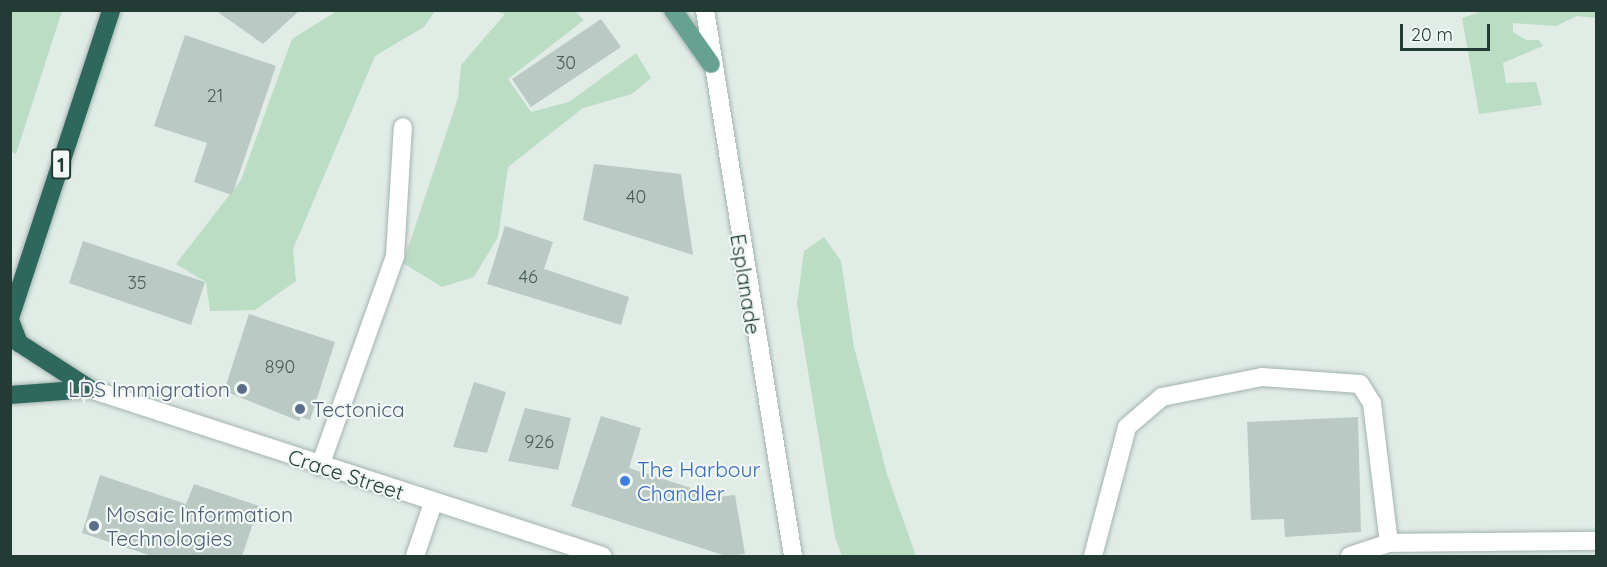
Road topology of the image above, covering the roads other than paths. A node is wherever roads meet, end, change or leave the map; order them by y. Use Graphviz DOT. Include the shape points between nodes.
graph roads {
  1 [pos="111,10"];
  2 [pos="673,10"];
  3 [pos="705,10"];
  4 [pos="711,64"];
  5 [pos="403,127"];
  6 [pos="10,319"];
  7 [pos="90,388"];
  8 [pos="10,395"];
  9 [pos="320,466"];
  10 [pos="433,503"];
  11 [pos="1596,541"];
  12 [pos="1389,543"];
  13 [pos="415,556"];
  14 [pos="602,556"];
  15 [pos="793,556"];
  16 [pos="1093,556"];
  17 [pos="1350,556"];
  1 -- 6 [label="highway, 1"];
  2 -- 4 [label="main road"];
  3 -- 4 [label="street, Esplanade"];
  4 -- 15 [label="street, Esplanade"];
  5 -- 9 [label="street" via="395,256"];
  6 -- 7 [label="highway" via="19,343"];
  7 -- 8 [label="highway"];
  7 -- 9 [label="street, Crace Street"];
  9 -- 10 [label="street, Crace Street"];
  10 -- 13 [label="street"];
  10 -- 14 [label="street, Crace Street"];
  11 -- 12 [label="street"];
  12 -- 16 [label="street" via="1371,403 1360,384 1262,377 1162,397 1127,427"];
  12 -- 17 [label="street"];
}
